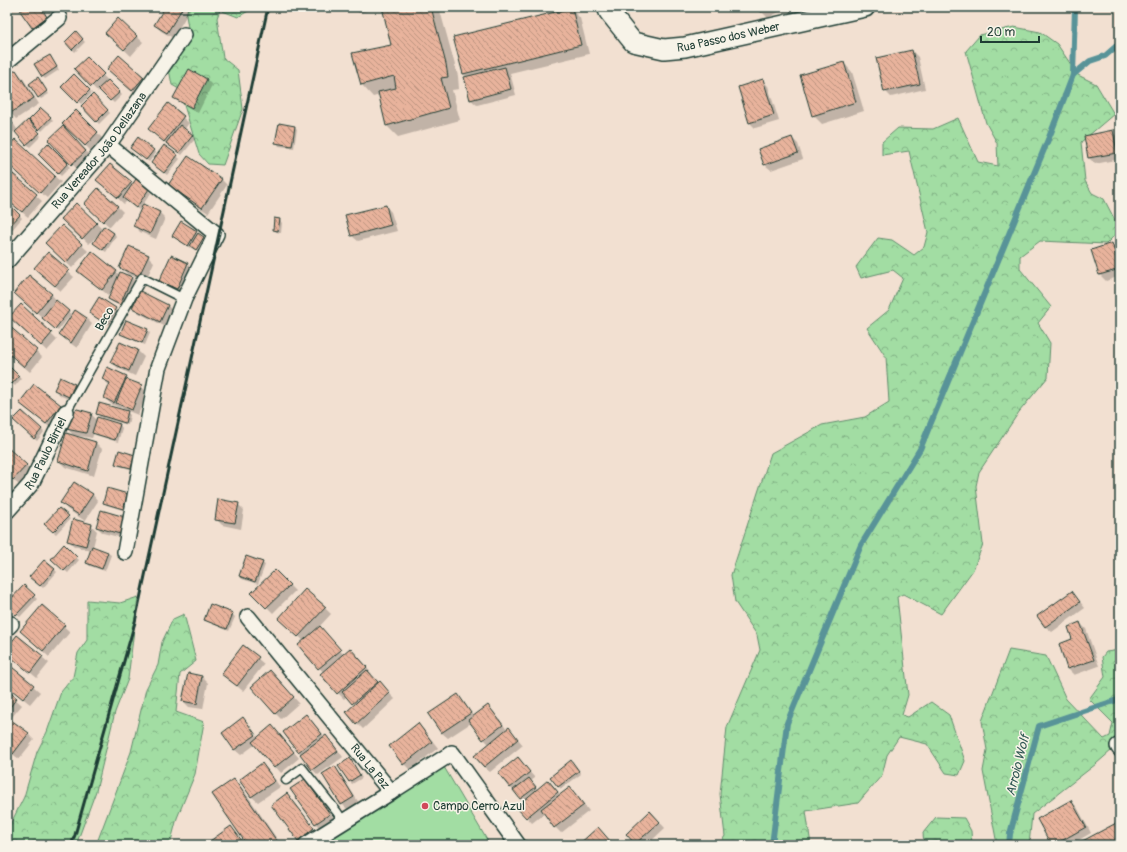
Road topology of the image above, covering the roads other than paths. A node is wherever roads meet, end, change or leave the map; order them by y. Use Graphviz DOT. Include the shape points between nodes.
graph roads {
  1 [pos="607,7"];
  2 [pos="865,7"];
  3 [pos="60,18"];
  4 [pos="184,35"];
  5 [pos="7,61"];
  6 [pos="108,145"];
  7 [pos="8,257"];
  8 [pos="184,299"];
  9 [pos="66,412"];
  10 [pos="7,511"];
  11 [pos="125,552"];
  12 [pos="248,617"];
  13 [pos="286,780"];
  14 [pos="391,792"];
  15 [pos="343,821"];
  16 [pos="306,845"];
  17 [pos="518,845"];
  1 -- 2 [label="street, Rua Passo dos Weber" via="633,42 664,49 685,47"];
  3 -- 5 [label="street"];
  4 -- 6 [label="street, Rua Vereador João Dellazana"];
  6 -- 7 [label="street, Rua Vereador João Dellazana"];
  6 -- 8 [label="street" via="216,234"];
  8 -- 9 [label="lane, Beco" via="142,278"];
  8 -- 11 [label="street" via="158,368"];
  9 -- 10 [label="street, Rua Paulo Birriel" via="30,484"];
  12 -- 14 [label="street, Rua La Paz"];
  13 -- 15 [label="lane" via="302,768"];
  14 -- 15 [label="street"];
  14 -- 17 [label="street, Rua La Paz" via="452,753"];
  15 -- 16 [label="street"];
}
